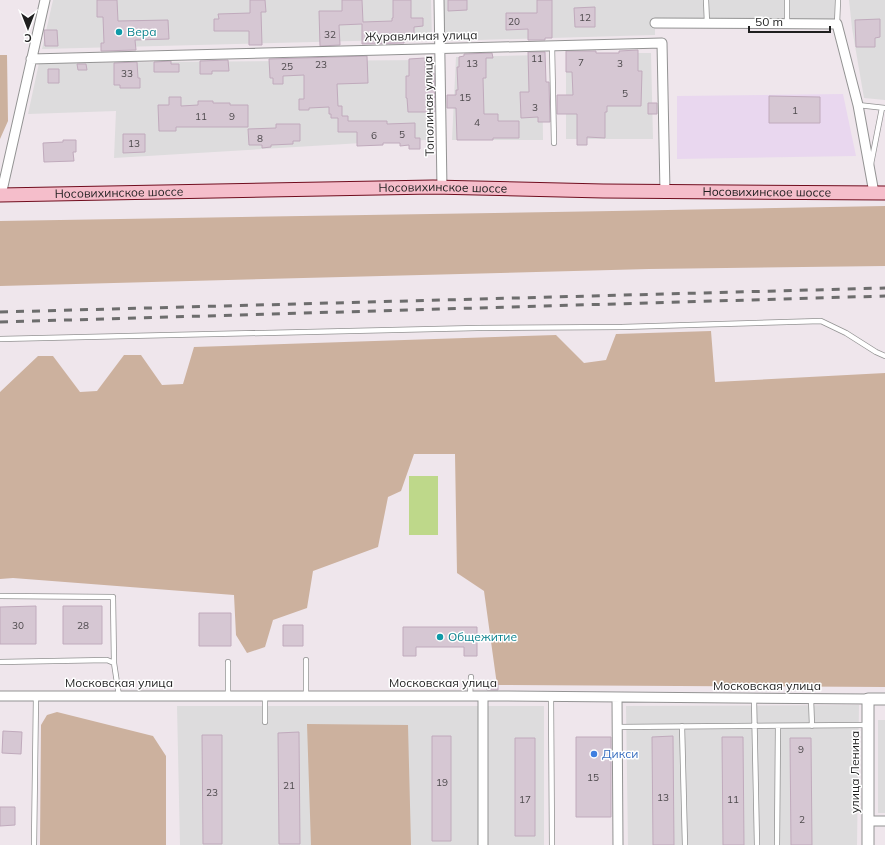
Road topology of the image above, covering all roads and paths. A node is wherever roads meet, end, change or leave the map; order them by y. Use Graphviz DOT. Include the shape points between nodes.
graph roads {
  1 [pos="44,0"];
  2 [pos="439,0"];
  3 [pos="706,0"];
  4 [pos="787,0"];
  5 [pos="838,0"];
  6 [pos="655,23"];
  7 [pos="707,23"];
  8 [pos="787,23"];
  9 [pos="838,24"];
  10 [pos="552,45"];
  11 [pos="440,48"];
  12 [pos="32,59"];
  13 [pos="858,105"];
  14 [pos="884,108"];
  15 [pos="554,144"];
  16 [pos="870,169"];
  17 [pos="442,188"];
  18 [pos="665,192"];
  19 [pos="880,193"];
  20 [pos="1,195"];
  21 [pos="0,339"];
  22 [pos="885,356"];
  23 [pos="0,596"];
  24 [pos="306,660"];
  25 [pos="0,662"];
  26 [pos="228,662"];
  27 [pos="114,663"];
  28 [pos="471,677"];
  29 [pos="0,696"];
  30 [pos="36,696"];
  31 [pos="120,696"];
  32 [pos="228,696"];
  33 [pos="265,696"];
  34 [pos="306,696"];
  35 [pos="470,696"];
  36 [pos="483,696"];
  37 [pos="551,697"];
  38 [pos="617,698"];
  39 [pos="754,699"];
  40 [pos="811,699"];
  41 [pos="868,699"];
  42 [pos="885,699"];
  43 [pos="265,722"];
  44 [pos="868,725"];
  45 [pos="682,726"];
  46 [pos="755,726"];
  47 [pos="778,726"];
  48 [pos="812,726"];
  49 [pos="617,727"];
  50 [pos="868,821"];
  51 [pos="885,821"];
  52 [pos="34,845"];
  53 [pos="484,845"];
  54 [pos="552,845"];
  55 [pos="618,845"];
  56 [pos="685,845"];
  57 [pos="757,845"];
  58 [pos="777,845"];
  59 [pos="868,845"];
  1 -- 12 [label="street"];
  2 -- 11 [label="street, Тополиная улица"];
  3 -- 7 [label="lane"];
  4 -- 8 [label="lane"];
  5 -- 9 [label="lane"];
  6 -- 7 [label="street"];
  7 -- 8 [label="street"];
  8 -- 9 [label="street"];
  9 -- 13 [label="street"];
  10 -- 11 [label="street, Журавлиная улица"];
  10 -- 15 [label="lane"];
  10 -- 18 [label="street, Журавлиная улица" via="662,42"];
  11 -- 12 [label="street, Журавлиная улица"];
  11 -- 17 [label="street, Тополиная улица"];
  12 -- 20 [label="street"];
  13 -- 14 [label="lane"];
  13 -- 16 [label="street"];
  14 -- 16 [label="lane"];
  16 -- 19 [label="street"];
  17 -- 18 [label="main road, Носовихинское шоссе"];
  17 -- 20 [label="main road, Носовихинское шоссе"];
  18 -- 19 [label="main road, Носовихинское шоссе"];
  21 -- 22 [label="lane" via="821,321 846,332"];
  23 -- 27 [label="lane" via="112,597"];
  24 -- 34 [label="lane"];
  25 -- 27 [label="lane" via="107,660"];
  26 -- 32 [label="lane"];
  27 -- 31 [label="lane"];
  28 -- 35 [label="lane"];
  29 -- 30 [label="street, Московская улица"];
  30 -- 31 [label="street, Московская улица"];
  30 -- 52 [label="lane"];
  31 -- 32 [label="street, Московская улица"];
  32 -- 33 [label="street, Московская улица"];
  33 -- 34 [label="street, Московская улица"];
  33 -- 43 [label="lane"];
  34 -- 35 [label="street, Московская улица"];
  35 -- 36 [label="street, Московская улица"];
  36 -- 37 [label="street, Московская улица"];
  36 -- 53 [label="street"];
  37 -- 38 [label="street, Московская улица"];
  37 -- 54 [label="lane"];
  38 -- 39 [label="street, Московская улица"];
  38 -- 49 [label="street"];
  39 -- 40 [label="street, Московская улица"];
  39 -- 46 [label="lane"];
  40 -- 41 [label="street, Московская улица"];
  40 -- 48 [label="lane"];
  41 -- 42 [label="street, Московская улица"];
  41 -- 44 [label="street, улица Ленина"];
  44 -- 48 [label="lane"];
  44 -- 50 [label="street, улица Ленина"];
  45 -- 46 [label="lane"];
  45 -- 49 [label="lane"];
  45 -- 56 [label="lane"];
  46 -- 47 [label="lane"];
  46 -- 57 [label="lane"];
  47 -- 48 [label="lane"];
  47 -- 58 [label="lane"];
  49 -- 55 [label="street"];
  50 -- 51 [label="street"];
  50 -- 59 [label="street, улица Ленина"];
}
